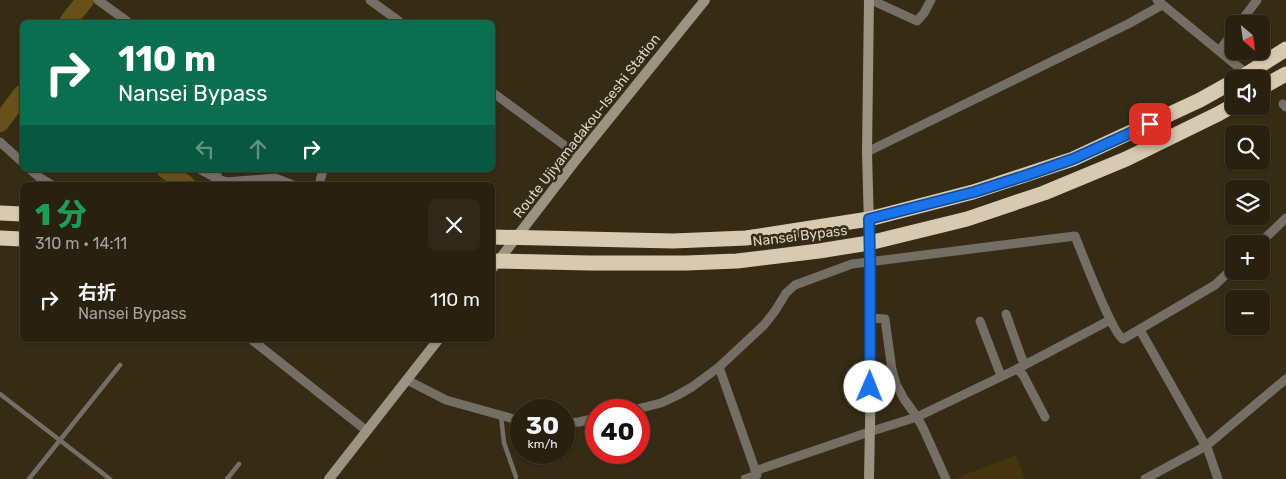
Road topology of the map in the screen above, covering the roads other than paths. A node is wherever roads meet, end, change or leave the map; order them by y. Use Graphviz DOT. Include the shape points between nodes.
graph roads {
  1 [pos="98,0"];
  2 [pos="370,0"];
  3 [pos="705,0"];
  4 [pos="870,0"];
  5 [pos="931,0"];
  6 [pos="1257,0"];
  7 [pos="1159,2"];
  8 [pos="1246,15"];
  9 [pos="125,20"];
  10 [pos="397,20"];
  11 [pos="1225,43"];
  12 [pos="1220,50"];
  13 [pos="1286,50"];
  14 [pos="1238,70"];
  15 [pos="1253,70"];
  16 [pos="1286,74"];
  17 [pos="1270,83"];
  18 [pos="1225,86"];
  19 [pos="495,94"];
  20 [pos="1225,110"];
  21 [pos="1,143"];
  22 [pos="868,152"];
  23 [pos="579,156"];
  24 [pos="20,160"];
  25 [pos="33,172"];
  26 [pos="205,172"];
  27 [pos="264,174"];
  28 [pos="221,179"];
  29 [pos="47,182"];
  30 [pos="285,182"];
  31 [pos="0,213"];
  32 [pos="20,214"];
  33 [pos="1286,218"];
  34 [pos="869,219"];
  35 [pos="1268,235"];
  36 [pos="495,237"];
  37 [pos="0,238"];
  38 [pos="516,238"];
  39 [pos="20,239"];
  40 [pos="870,243"];
  41 [pos="870,262"];
  42 [pos="495,263"];
  43 [pos="495,264"];
  44 [pos="1225,276"];
  45 [pos="1006,314"];
  46 [pos="870,318"];
  47 [pos="1110,320"];
  48 [pos="980,321"];
  49 [pos="1140,330"];
  50 [pos="255,342"];
  51 [pos="436,342"];
  52 [pos="120,365"];
  53 [pos="1021,367"];
  54 [pos="719,368"];
  55 [pos="892,370"];
  56 [pos="871,372"];
  57 [pos="1001,376"];
  58 [pos="1286,379"];
  59 [pos="407,380"];
  60 [pos="0,394"];
  61 [pos="650,406"];
  62 [pos="501,416"];
  63 [pos="917,417"];
  64 [pos="1045,417"];
  65 [pos="510,418"];
  66 [pos="367,431"];
  67 [pos="869,432"];
  68 [pos="60,441"];
  69 [pos="1206,446"];
  70 [pos="239,464"];
  71 [pos="755,471"];
  72 [pos="516,477"];
  73 [pos="30,479"];
  74 [pos="110,479"];
  75 [pos="227,479"];
  76 [pos="329,479"];
  77 [pos="745,479"];
  78 [pos="868,479"];
  79 [pos="946,479"];
  80 [pos="1145,479"];
  81 [pos="1218,479"];
  1 -- 9 [label="street"];
  2 -- 10 [label="street"];
  3 -- 23 [label="main road, Route Ujiyamadakou-Iseshi Station"];
  4 -- 5 [label="street" via="917,21"];
  4 -- 22 [label="main road"];
  6 -- 8 [label="street"];
  7 -- 12 [label="street"];
  7 -- 22 [label="street" via="1128,24"];
  11 -- 12 [label="street"];
  12 -- 14 [label="street"];
  13 -- 15 [label="highway"];
  16 -- 17 [label="highway"];
  18 -- 34 [label="highway, Nansei Bypass" via="1073,159 974,192"];
  19 -- 23 [label="street"];
  20 -- 40 [label="highway, Nansei Bypass" via="1126,159 1044,193 967,219"];
  21 -- 24 [label="street"];
  22 -- 34 [label="main road"];
  23 -- 38 [label="main road, Route Ujiyamadakou-Iseshi Station"];
  25 -- 29 [label="street"];
  26 -- 28 [label="street"];
  27 -- 28 [label="street"];
  27 -- 30 [label="street"];
  31 -- 32 [label="highway"];
  33 -- 35 [label="street"];
  34 -- 38 [label="highway, Nansei Bypass" via="746,238 673,241"];
  34 -- 40 [label="main road"];
  36 -- 38 [label="highway, Nansei Bypass"];
  37 -- 39 [label="highway"];
  38 -- 42 [label="main road, Route Ujiyamadakou-Iseshi Station"];
  40 -- 41 [label="main road"];
  40 -- 43 [label="highway, Nansei Bypass" via="737,261"];
  41 -- 46 [label="main road"];
  41 -- 47 [label="street" via="1075,236"];
  41 -- 54 [label="street" via="852,264 795,285 764,325"];
  44 -- 49 [label="street" via="1215,285"];
  45 -- 53 [label="street" via="1022,359"];
  46 -- 55 [label="street" via="885,319"];
  46 -- 56 [label="main road"];
  47 -- 49 [label="street" via="1123,339"];
  47 -- 53 [label="street"];
  48 -- 57 [label="street"];
  49 -- 69 [label="street"];
  50 -- 66 [label="street"];
  51 -- 59 [label="main road"];
  52 -- 68 [label="lane"];
  53 -- 57 [label="street"];
  53 -- 64 [label="street"];
  54 -- 61 [label="street" via="692,388"];
  54 -- 71 [label="street"];
  55 -- 56 [label="street"];
  55 -- 63 [label="street" via="896,384"];
  56 -- 67 [label="main road"];
  57 -- 63 [label="street"];
  58 -- 69 [label="street"];
  59 -- 62 [label="street" via="446,400"];
  59 -- 66 [label="main road"];
  60 -- 68 [label="lane"];
  62 -- 65 [label="street"];
  62 -- 72 [label="lane" via="504,443"];
  63 -- 67 [label="street"];
  63 -- 79 [label="street"];
  66 -- 76 [label="main road"];
  67 -- 71 [label="street"];
  67 -- 78 [label="main road"];
  68 -- 73 [label="lane"];
  68 -- 74 [label="lane"];
  69 -- 80 [label="street"];
  69 -- 81 [label="street"];
  70 -- 75 [label="lane"];
  71 -- 77 [label="street" via="757,475"];
}
